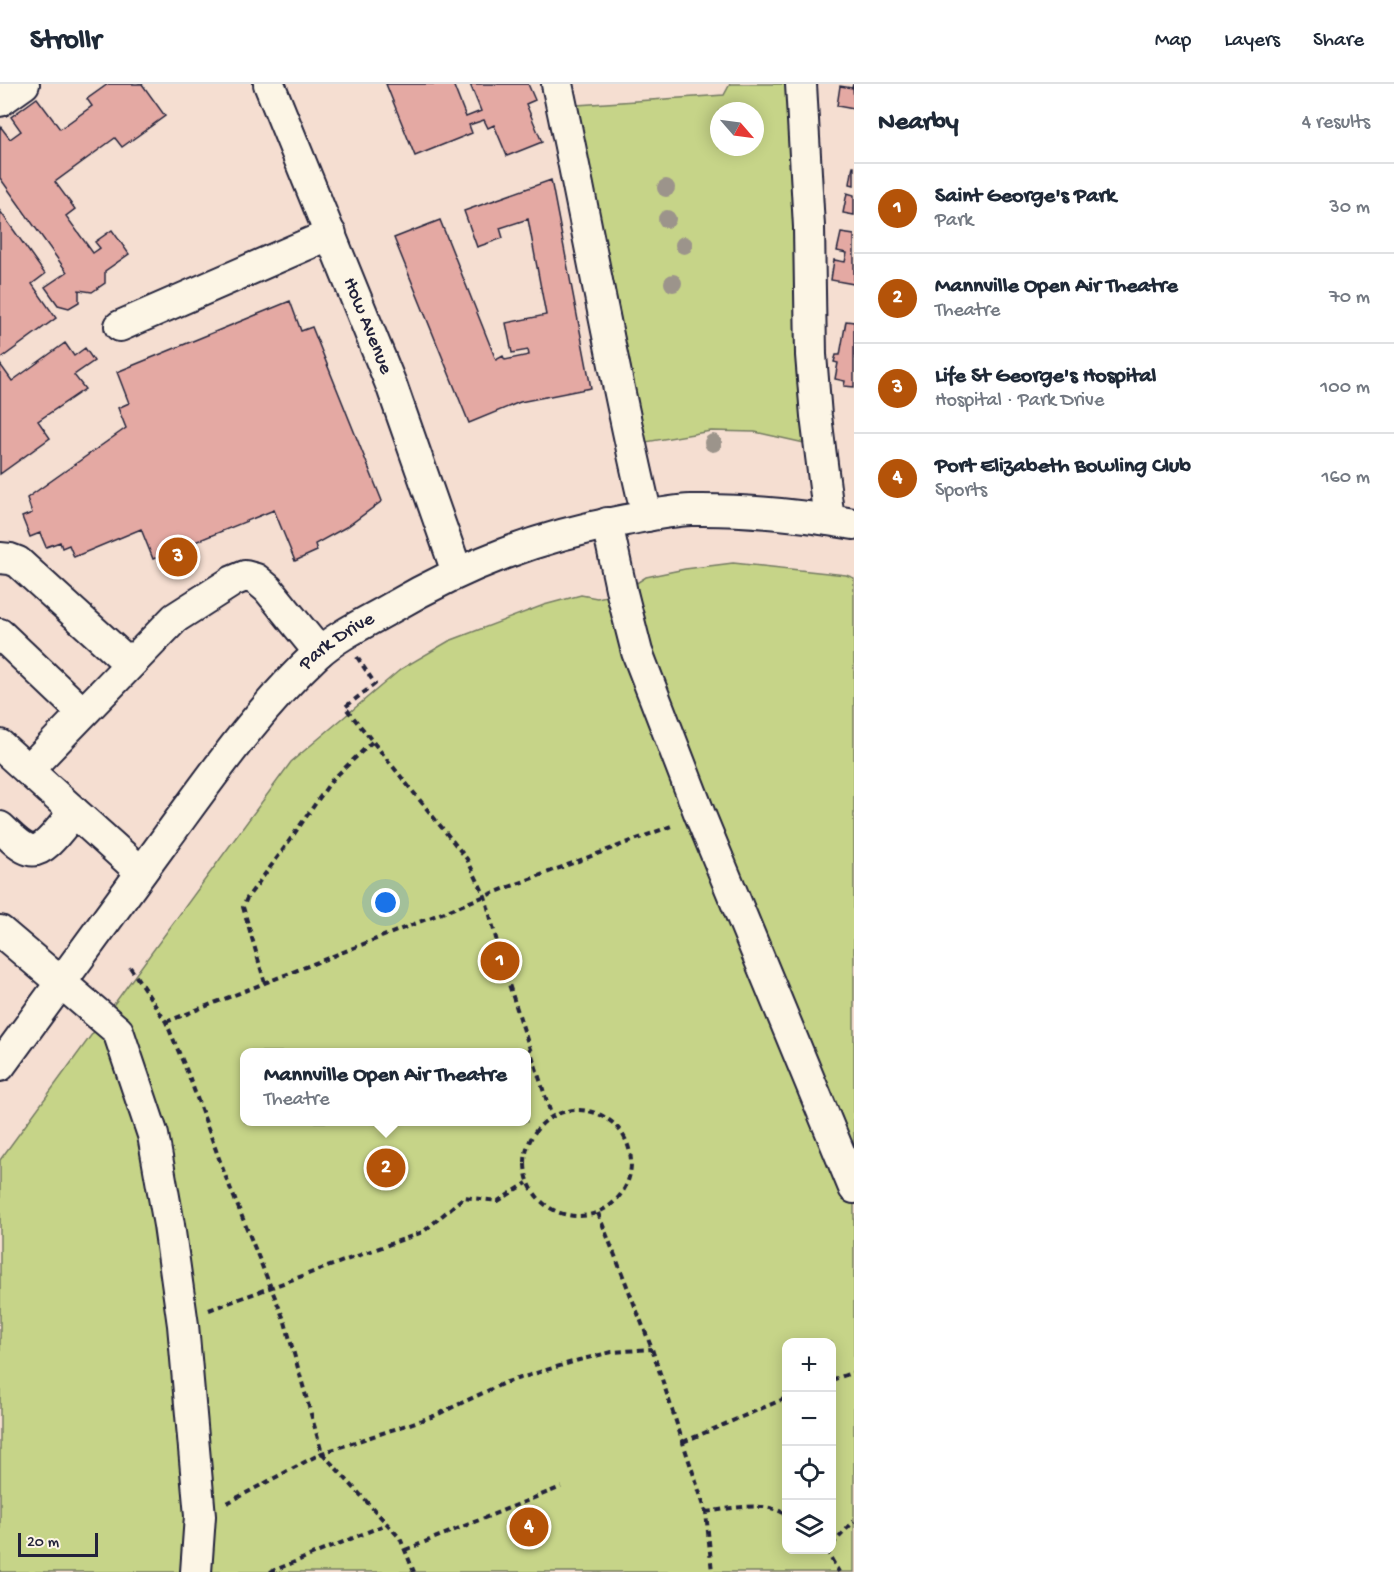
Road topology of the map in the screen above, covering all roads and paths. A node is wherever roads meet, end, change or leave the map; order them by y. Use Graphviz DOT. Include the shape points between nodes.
graph roads {
  1 [pos="24,84"];
  2 [pos="269,84"];
  3 [pos="557,84"];
  4 [pos="801,84"];
  5 [pos="0,101"];
  6 [pos="331,234"];
  7 [pos="120,326"];
  8 [pos="647,516"];
  9 [pos="841,522"];
  10 [pos="607,524"];
  11 [pos="0,558"];
  12 [pos="457,572"];
  13 [pos="0,634"];
  14 [pos="331,645"];
  15 [pos="130,664"];
  16 [pos="82,712"];
  17 [pos="372,741"];
  18 [pos="0,745"];
  19 [pos="28,770"];
  20 [pos="74,812"];
  21 [pos="700,815"];
  22 [pos="0,827"];
  23 [pos="141,873"];
  24 [pos="485,896"];
  25 [pos="0,931"];
  26 [pos="130,967"];
  27 [pos="60,983"];
  28 [pos="265,983"];
  29 [pos="166,1022"];
  30 [pos="530,1048"];
  31 [pos="531,1052"];
  32 [pos="0,1066"];
  33 [pos="552,1117"];
  34 [pos="527,1183"];
  35 [pos="854,1188"];
  36 [pos="598,1213"];
  37 [pos="270,1288"];
  38 [pos="183,1325"];
  39 [pos="652,1349"];
  40 [pos="854,1372"];
  41 [pos="836,1378"];
  42 [pos="782,1400"];
  43 [pos="683,1442"];
  44 [pos="322,1453"];
  45 [pos="561,1487"];
  46 [pos="782,1511"];
  47 [pos="706,1512"];
  48 [pos="200,1516"];
  49 [pos="854,1521"];
  50 [pos="387,1524"];
  51 [pos="836,1540"];
  52 [pos="405,1550"];
  53 [pos="828,1554"];
  54 [pos="196,1572"];
  55 [pos="270,1572"];
  56 [pos="414,1572"];
  57 [pos="712,1572"];
  58 [pos="839,1572"];
  1 -- 5 [label="street"];
  2 -- 6 [label="street, How Avenue"];
  3 -- 8 [label="street"];
  4 -- 9 [label="street" via="816,416"];
  6 -- 7 [label="street"];
  6 -- 12 [label="street, How Avenue" via="392,387"];
  8 -- 9 [label="street, Park Drive" via="689,510 778,513"];
  8 -- 10 [label="street, Park Drive"];
  10 -- 12 [label="street, Park Drive" via="524,545"];
  10 -- 21 [label="street" via="637,652"];
  11 -- 15 [label="street" via="18,562"];
  12 -- 14 [label="street, Park Drive"];
  13 -- 16 [label="street"];
  14 -- 15 [label="street" via="256,579 245,576 175,618"];
  14 -- 17 [label="path" via="375,684 345,707"];
  14 -- 23 [label="street, Park Drive" via="292,680 235,744"];
  15 -- 16 [label="street"];
  16 -- 19 [label="street"];
  17 -- 24 [label="path" via="467,859"];
  17 -- 28 [label="path" via="332,780 247,897 243,907"];
  18 -- 19 [label="street"];
  19 -- 20 [label="street"];
  20 -- 22 [label="street" via="38,851 24,847"];
  20 -- 23 [label="street"];
  21 -- 24 [label="path"];
  21 -- 35 [label="street"];
  23 -- 27 [label="street, Park Drive"];
  24 -- 28 [label="path"];
  24 -- 30 [label="path"];
  25 -- 27 [label="street"];
  26 -- 29 [label="path"];
  27 -- 32 [label="street, Park Drive"];
  27 -- 38 [label="street" via="118,1031 121,1039 153,1135"];
  28 -- 29 [label="path"];
  29 -- 37 [label="path"];
  31 -- 33 [label="path"];
  33 -- 34 [label="path" via="531,1138 525,1165"];
  33 -- 36 [label="path" via="579,1109 601,1113 616,1124 627,1141 632,1158 628,1182 619,1197"];
  34 -- 36 [label="path" via="540,1200 557,1212 574,1216"];
  34 -- 37 [label="path" via="498,1201 464,1197 423,1232"];
  36 -- 39 [label="path"];
  37 -- 38 [label="path" via="208,1311"];
  37 -- 44 [label="path" via="285,1322"];
  38 -- 48 [label="street"];
  39 -- 43 [label="path"];
  39 -- 44 [label="path" via="612,1352 504,1383 434,1416"];
  40 -- 41 [label="path"];
  42 -- 43 [label="path"];
  43 -- 47 [label="path"];
  44 -- 48 [label="path"];
  44 -- 50 [label="path"];
  45 -- 52 [label="path"];
  46 -- 47 [label="path" via="751,1506"];
  47 -- 57 [label="path"];
  48 -- 54 [label="street"];
  49 -- 51 [label="path"];
  50 -- 52 [label="path"];
  50 -- 55 [label="path"];
  52 -- 56 [label="path"];
  53 -- 58 [label="path"];
}
